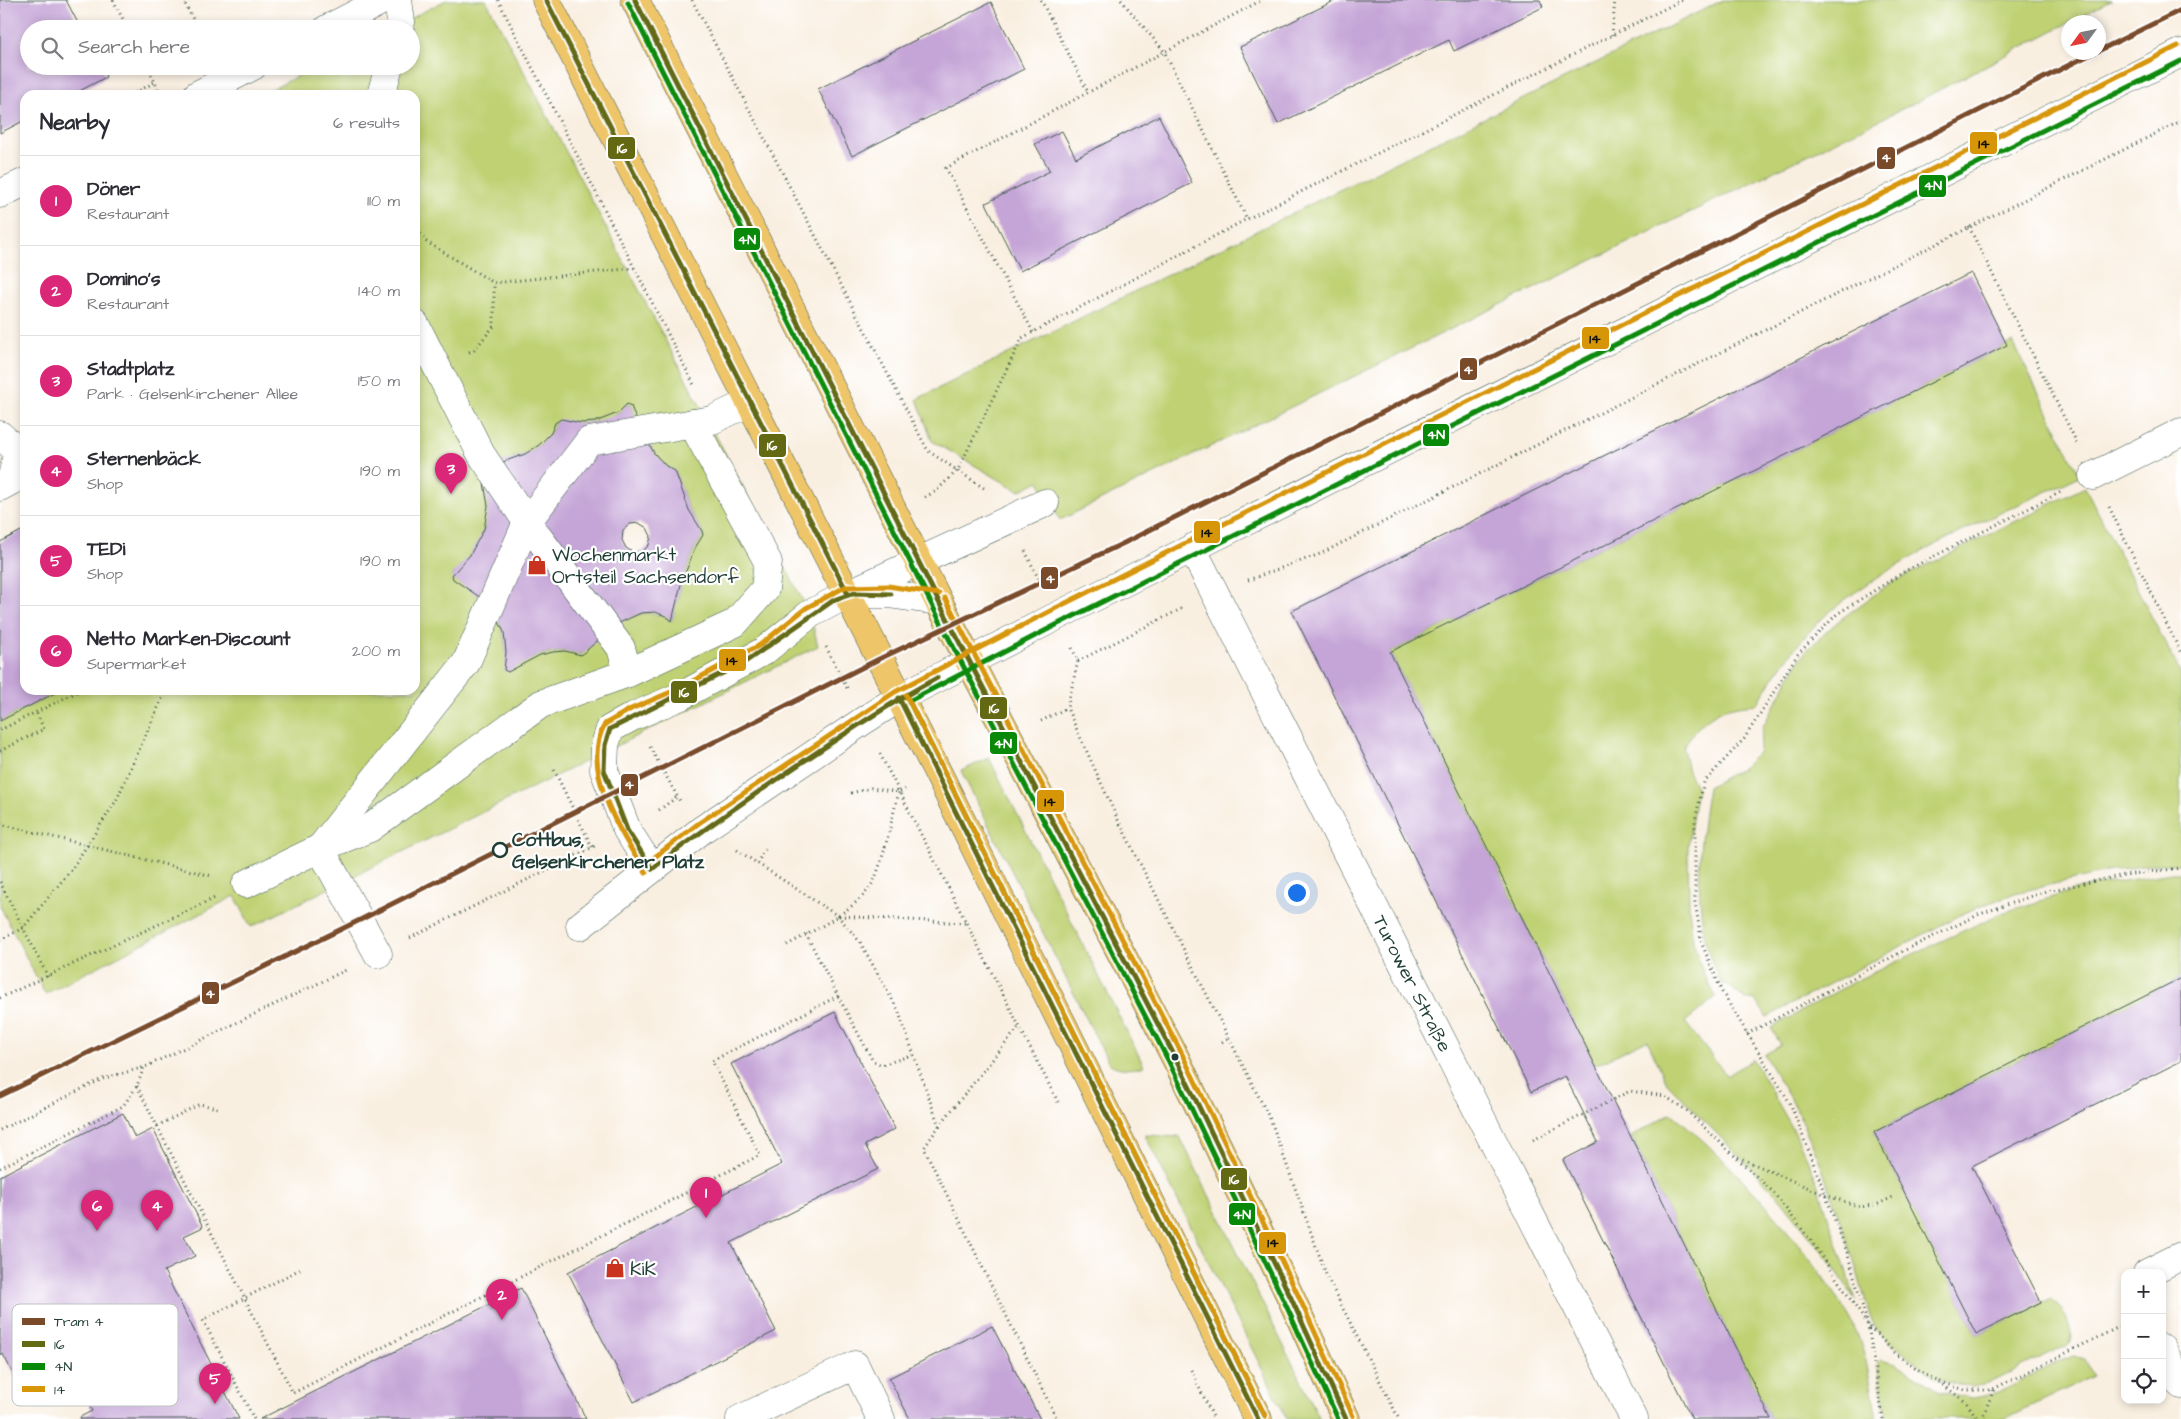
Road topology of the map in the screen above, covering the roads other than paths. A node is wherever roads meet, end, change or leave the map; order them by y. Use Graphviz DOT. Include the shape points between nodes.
graph roads {
  1 [pos="383,0"];
  2 [pos="398,0"];
  3 [pos="546,0"];
  4 [pos="635,0"];
  5 [pos="344,20"];
  6 [pos="401,20"];
  7 [pos="2181,54"];
  8 [pos="236,75"];
  9 [pos="387,75"];
  10 [pos="207,90"];
  11 [pos="383,90"];
  12 [pos="20,184"];
  13 [pos="0,194"];
  14 [pos="420,334"];
  15 [pos="750,402"];
  16 [pos="702,421"];
  17 [pos="2181,432"];
  18 [pos="0,435"];
  19 [pos="2093,476"];
  20 [pos="0,487"];
  21 [pos="1045,503"];
  22 [pos="527,522"];
  23 [pos="1192,548"];
  24 [pos="918,562"];
  25 [pos="848,594"];
  26 [pos="938,601"];
  27 [pos="970,661"];
  28 [pos="628,673"];
  29 [pos="898,698"];
  30 [pos="320,848"];
  31 [pos="652,869"];
  32 [pos="246,884"];
  33 [pos="580,926"];
  34 [pos="378,954"];
  35 [pos="2181,1256"];
  36 [pos="2155,1269"];
  37 [pos="2166,1356"];
  38 [pos="2181,1385"];
  39 [pos="740,1419"];
  40 [pos="881,1419"];
  41 [pos="1258,1419"];
  42 [pos="1346,1419"];
  43 [pos="1634,1419"];
  1 -- 5 [label="street"];
  2 -- 6 [label="street"];
  3 -- 15 [label="main road"];
  4 -- 24 [label="main road"];
  7 -- 23 [label="street"];
  8 -- 10 [label="street"];
  9 -- 11 [label="street"];
  12 -- 13 [label="street"];
  14 -- 22 [label="street" via="481,454"];
  15 -- 16 [label="street"];
  15 -- 25 [label="main road"];
  16 -- 22 [label="street" via="589,441"];
  16 -- 28 [label="street" via="768,562 765,589 735,623"];
  17 -- 19 [label="street"];
  18 -- 20 [label="street" via="18,451 11,481"];
  21 -- 24 [label="street"];
  22 -- 28 [label="street" via="621,648"];
  22 -- 30 [label="street" via="466,663"];
  23 -- 27 [label="street"];
  23 -- 43 [label="street, Turower Straße"];
  24 -- 25 [label="street"];
  24 -- 26 [label="main road"];
  25 -- 26 [label="street" via="888,594"];
  25 -- 29 [label="main road"];
  25 -- 31 [label="street" via="810,614 764,651 681,696 610,729 605,745 604,770 627,830"];
  26 -- 27 [label="main road"];
  27 -- 29 [label="street"];
  27 -- 42 [label="main road" via="1175,1057"];
  28 -- 30 [label="street" via="541,704 370,828"];
  29 -- 31 [label="street" via="704,829"];
  29 -- 41 [label="main road" via="943,782"];
  30 -- 32 [label="street"];
  30 -- 34 [label="street"];
  31 -- 33 [label="street"];
  35 -- 36 [label="street"];
  37 -- 38 [label="street"];
  39 -- 40 [label="street" via="854,1365"];
}
